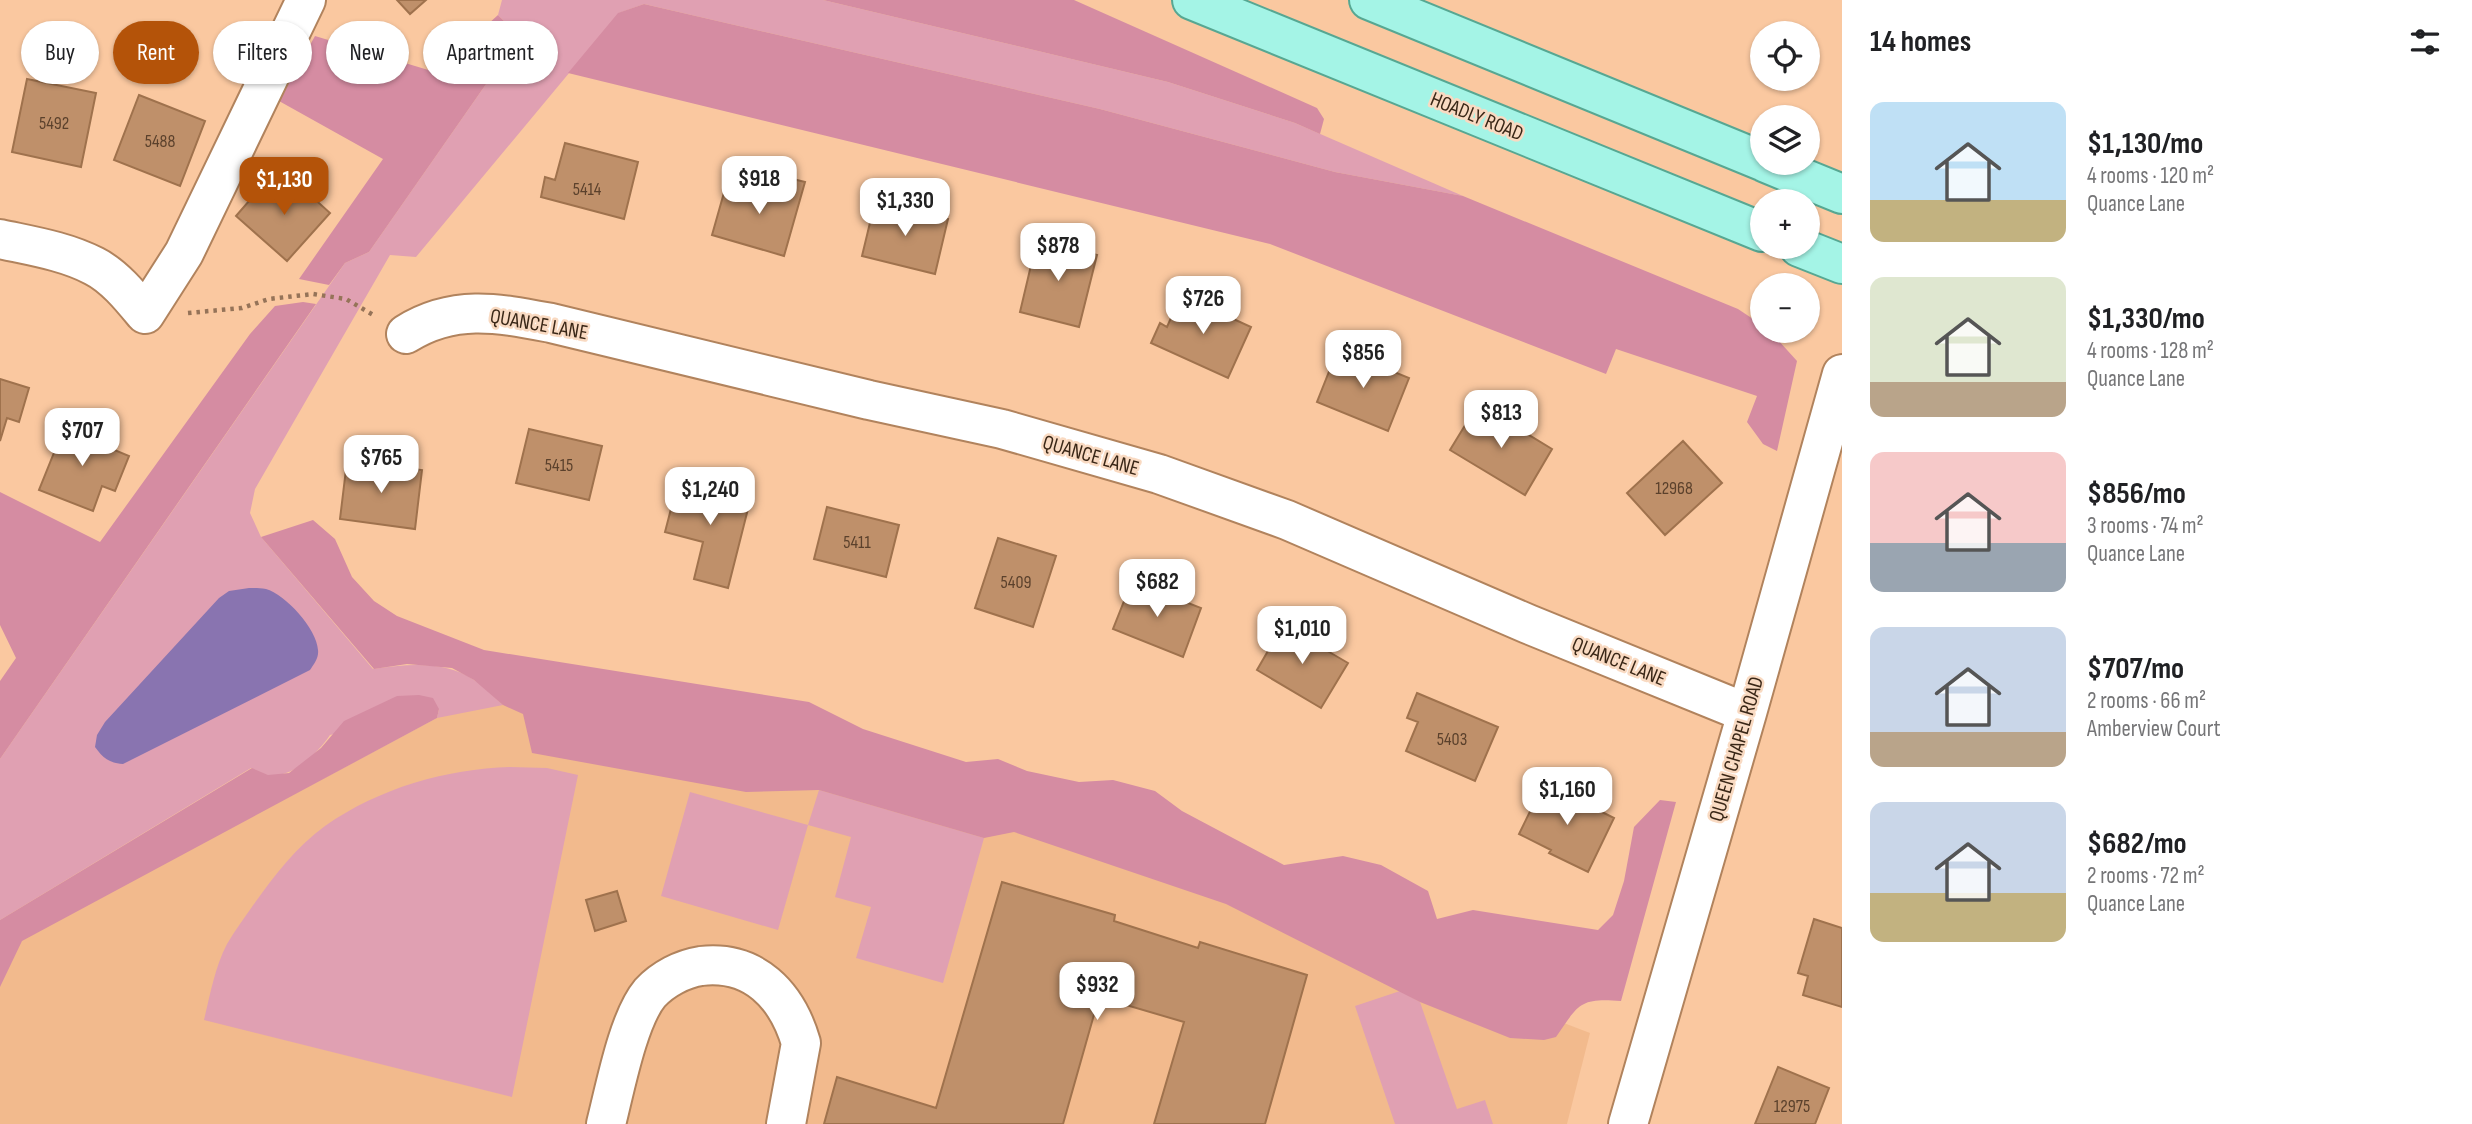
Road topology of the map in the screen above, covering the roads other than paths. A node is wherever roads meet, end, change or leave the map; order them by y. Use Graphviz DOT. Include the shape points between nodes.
graph roads {
  1 [pos="306,0"];
  2 [pos="1192,0"];
  3 [pos="1369,0"];
  4 [pos="1750,156"];
  5 [pos="1796,175"];
  6 [pos="1842,194"];
  7 [pos="1750,227"];
  8 [pos="0,239"];
  9 [pos="1820,255"];
  10 [pos="1842,264"];
  11 [pos="406,334"];
  12 [pos="1842,374"];
  13 [pos="1748,713"];
  14 [pos="606,1124"];
  15 [pos="786,1124"];
  16 [pos="1628,1124"];
  1 -- 8 [label="street" via="184,253 145,314 96,267 64,253"];
  2 -- 7 [label="main road, HOADLY ROAD"];
  3 -- 4 [label="main road"];
  5 -- 6 [label="main road"];
  9 -- 10 [label="main road"];
  11 -- 13 [label="street, QUANCE LANE" via="443,316 507,315 1002,429 1159,474 1287,520"];
  12 -- 13 [label="street, QUEEN CHAPEL ROAD"];
  13 -- 16 [label="street, QUEEN CHAPEL ROAD"];
  14 -- 15 [label="street" via="636,1014 671,976 716,964 743,969 763,981 784,1003 797,1031 801,1043"];
}
